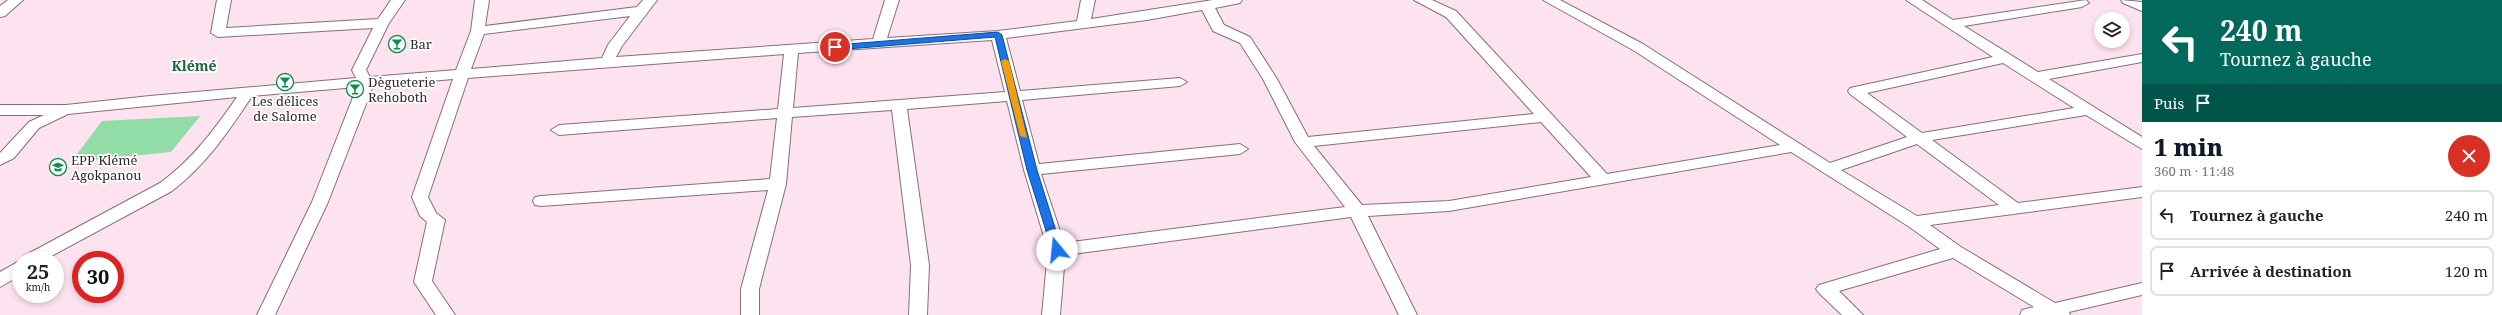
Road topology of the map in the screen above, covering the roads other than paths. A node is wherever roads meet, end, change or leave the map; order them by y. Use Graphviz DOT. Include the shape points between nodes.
graph roads {
  1 [pos="16,0"];
  2 [pos="224,0"];
  3 [pos="398,0"];
  4 [pos="482,0"];
  5 [pos="650,0"];
  6 [pos="892,0"];
  7 [pos="1088,0"];
  8 [pos="1235,0"];
  9 [pos="1421,0"];
  10 [pos="1550,0"];
  11 [pos="1913,0"];
  12 [pos="2076,0"];
  13 [pos="2128,0"];
  14 [pos="1207,6"];
  15 [pos="2142,7"];
  16 [pos="641,11"];
  17 [pos="0,12"];
  18 [pos="382,23"];
  19 [pos="1951,24"];
  20 [pos="1083,25"];
  21 [pos="478,32"];
  22 [pos="998,35"];
  23 [pos="879,44"];
  24 [pos="791,51"];
  25 [pos="2007,58"];
  26 [pos="2142,58"];
  27 [pos="607,62"];
  28 [pos="464,74"];
  29 [pos="2037,77"];
  30 [pos="1180,82"];
  31 [pos="366,84"];
  32 [pos="247,93"];
  33 [pos="1015,98"];
  34 [pos="899,107"];
  35 [pos="0,110"];
  36 [pos="66,110"];
  37 [pos="2090,110"];
  38 [pos="786,113"];
  39 [pos="1545,117"];
  40 [pos="559,130"];
  41 [pos="1919,138"];
  42 [pos="1303,142"];
  43 [pos="2142,144"];
  44 [pos="1795,147"];
  45 [pos="1240,149"];
  46 [pos="0,160"];
  47 [pos="1828,169"];
  48 [pos="1032,170"];
  49 [pos="1603,180"];
  50 [pos="778,184"];
  51 [pos="2142,192"];
  52 [pos="541,201"];
  53 [pos="2014,208"];
  54 [pos="1357,211"];
  55 [pos="1914,222"];
  56 [pos="1057,250"];
  57 [pos="47,251"];
  58 [pos="1955,251"];
  59 [pos="12,272"];
  60 [pos="0,281"];
  61 [pos="2142,289"];
  62 [pos="2058,313"];
  63 [pos="266,315"];
  64 [pos="446,315"];
  65 [pos="750,315"];
  66 [pos="918,315"];
  67 [pos="1051,315"];
  68 [pos="1408,315"];
  69 [pos="1854,315"];
  70 [pos="2029,315"];
  1 -- 17 [label="street"];
  2 -- 18 [label="street" via="218,34"];
  3 -- 18 [label="street"];
  4 -- 21 [label="street"];
  5 -- 16 [label="street"];
  6 -- 23 [label="street"];
  7 -- 20 [label="street"];
  8 -- 14 [label="street"];
  9 -- 39 [label="street" via="1451,14"];
  10 -- 44 [label="street" via="1638,47"];
  11 -- 19 [label="street"];
  12 -- 19 [label="street" via="2082,3"];
  13 -- 15 [label="street"];
  14 -- 20 [label="street"];
  14 -- 42 [label="street" via="1218,28 1245,40 1270,79"];
  16 -- 21 [label="street"];
  16 -- 27 [label="street" via="615,45"];
  18 -- 31 [label="street" via="359,70"];
  19 -- 25 [label="street"];
  20 -- 22 [label="street"];
  21 -- 28 [label="street"];
  22 -- 23 [label="street"];
  22 -- 33 [label="street"];
  23 -- 24 [label="street"];
  24 -- 27 [label="street"];
  24 -- 38 [label="street"];
  25 -- 29 [label="street"];
  25 -- 41 [label="street" via="1855,91"];
  26 -- 29 [label="street"];
  27 -- 28 [label="street"];
  28 -- 31 [label="street"];
  28 -- 64 [label="street" via="441,131 420,197 429,216 436,220 423,282"];
  29 -- 37 [label="street"];
  30 -- 33 [label="street"];
  31 -- 32 [label="street"];
  31 -- 63 [label="street" via="320,202"];
  32 -- 36 [label="street" via="150,100"];
  32 -- 57 [label="street" via="207,151 181,177"];
  33 -- 34 [label="street"];
  33 -- 48 [label="street"];
  34 -- 38 [label="street"];
  34 -- 66 [label="street" via="920,265"];
  35 -- 36 [label="street"];
  36 -- 46 [label="street" via="34,125 8,155"];
  37 -- 41 [label="street"];
  37 -- 43 [label="street"];
  38 -- 40 [label="street"];
  38 -- 50 [label="street"];
  39 -- 42 [label="street"];
  39 -- 49 [label="street"];
  41 -- 47 [label="street"];
  41 -- 53 [label="street"];
  42 -- 54 [label="street"];
  44 -- 47 [label="street"];
  44 -- 49 [label="street"];
  45 -- 48 [label="street"];
  47 -- 55 [label="street"];
  48 -- 56 [label="street"];
  49 -- 54 [label="street" via="1449,206"];
  50 -- 52 [label="street"];
  50 -- 65 [label="street" via="750,289"];
  51 -- 53 [label="street"];
  53 -- 55 [label="street"];
  54 -- 56 [label="street"];
  54 -- 68 [label="street"];
  55 -- 58 [label="street"];
  56 -- 67 [label="street"];
  58 -- 62 [label="street"];
  58 -- 69 [label="street" via="1824,289"];
  59 -- 60 [label="street"];
  61 -- 62 [label="street"];
  62 -- 70 [label="street"];
}
